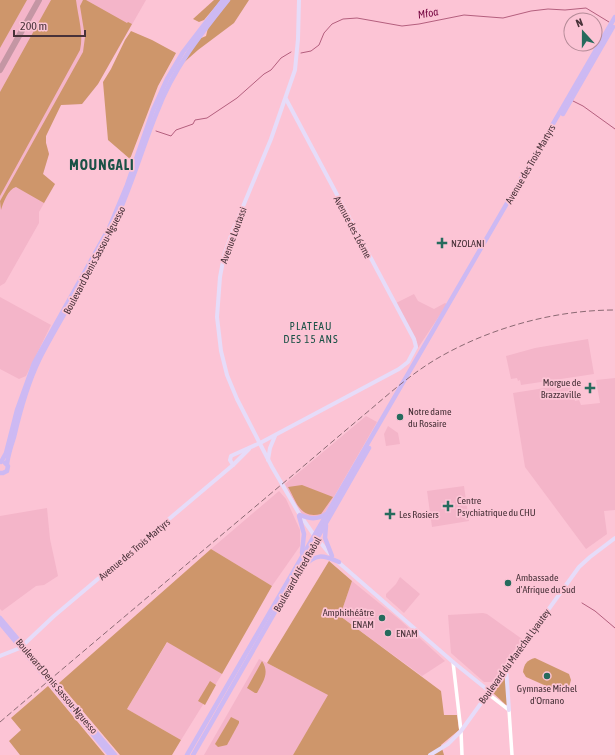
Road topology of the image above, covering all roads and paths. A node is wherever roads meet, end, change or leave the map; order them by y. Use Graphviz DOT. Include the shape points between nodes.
graph roads {
  1 [pos="223,0"];
  2 [pos="228,0"];
  3 [pos="299,0"];
  4 [pos="615,17"];
  5 [pos="612,25"];
  6 [pos="201,30"];
  7 [pos="286,100"];
  8 [pos="282,111"];
  9 [pos="293,113"];
  10 [pos="413,354"];
  11 [pos="412,370"];
  12 [pos="275,435"];
  13 [pos="260,444"];
  14 [pos="251,447"];
  15 [pos="268,460"];
  16 [pos="0,462"];
  17 [pos="7,464"];
  18 [pos="233,465"];
  19 [pos="0,474"];
  20 [pos="327,513"];
  21 [pos="299,515"];
  22 [pos="326,523"];
  23 [pos="315,538"];
  24 [pos="615,538"];
  25 [pos="330,554"];
  26 [pos="300,560"];
  27 [pos="339,562"];
  28 [pos="297,575"];
  29 [pos="0,618"];
  30 [pos="0,623"];
  31 [pos="22,647"];
  32 [pos="13,651"];
  33 [pos="0,656"];
  34 [pos="453,662"];
  35 [pos="506,668"];
  36 [pos="488,690"];
  37 [pos="509,710"];
  38 [pos="461,731"];
  39 [pos="110,755"];
  40 [pos="115,755"];
  41 [pos="187,755"];
  42 [pos="193,755"];
  43 [pos="430,755"];
  44 [pos="462,755"];
  45 [pos="512,755"];
  1 -- 6 [label="main road, Boulevard Denis Sassou-Nguesso"];
  2 -- 6 [label="main road, Boulevard Denis Sassou-Nguesso"];
  3 -- 7 [label="main road, Avenue Loutassi" via="296,63"];
  4 -- 5 [label="main road, Avenue des Trois Martyrs"];
  5 -- 11 [label="main road, Avenue des Trois Martyrs"];
  6 -- 16 [label="main road, Boulevard Denis Sassou-Nguesso" via="175,65 160,94 109,228 34,363 17,410 6,453"];
  6 -- 17 [label="main road, Boulevard Denis Sassou-Nguesso" via="177,69 157,111 127,198 112,230 34,372 20,411"];
  7 -- 8 [label="main road, Avenue Loutassi"];
  7 -- 9 [label="main road, Avenue des 16ème"];
  8 -- 9 [label="main road"];
  8 -- 13 [label="main road, Avenue Loutassi" via="230,238 222,266 218,297 219,334 227,375"];
  9 -- 10 [label="main road, Avenue des 16ème" via="414,339 416,347"];
  10 -- 12 [label="main road, Avenue des Trois Martyrs" via="399,369"];
  11 -- 20 [label="main road"];
  11 -- 22 [label="main road, Boulevard Alfred Raôul"];
  12 -- 13 [label="main road, Avenue des Trois Martyrs"];
  12 -- 15 [label="main road"];
  13 -- 14 [label="main road, Avenue des Trois Martyrs"];
  13 -- 15 [label="main road, Avenue Loutassi"];
  14 -- 18 [label="main road, Avenue des Trois Martyrs"];
  14 -- 18 [label="main road, Avenue des Trois Martyrs" via="231,456"];
  15 -- 21 [label="main road, Avenue Loutassi"];
  16 -- 17 [label="main road"];
  17 -- 19 [label="main road, Boulevard Denis Sassou-Nguesso" via="7,471"];
  18 -- 31 [label="main road, Avenue des Trois Martyrs" via="35,633"];
  20 -- 21 [label="main road" via="314,519"];
  20 -- 23 [label="main road"];
  21 -- 23 [label="main road, Avenue Loutassi"];
  21 -- 26 [label="main road" via="304,534"];
  22 -- 23 [label="main road, Boulevard Alfred Raôul"];
  22 -- 25 [label="main road" via="325,538"];
  23 -- 25 [label="main road, Avenue Loutassi"];
  23 -- 26 [label="main road, Boulevard Alfred Raôul"];
  23 -- 28 [label="main road, Boulevard Alfred Raôul"];
  24 -- 35 [label="main road, Boulevard du Maréchal Lyautey" via="579,567"];
  25 -- 27 [label="main road, Avenue Loutassi"];
  26 -- 41 [label="main road, Boulevard Alfred Raôul"];
  27 -- 28 [label="main road" via="318,557 308,562"];
  27 -- 34 [label="main road, Avenue Loutassi"];
  28 -- 42 [label="main road, Boulevard Alfred Raôul"];
  29 -- 31 [label="main road, Boulevard Denis Sassou-Nguesso"];
  30 -- 31 [label="main road, Boulevard Denis Sassou-Nguesso"];
  31 -- 32 [label="main road"];
  31 -- 39 [label="main road, Boulevard Denis Sassou-Nguesso"];
  31 -- 40 [label="main road, Boulevard Denis Sassou-Nguesso"];
  32 -- 33 [label="main road"];
  34 -- 36 [label="main road, Avenue Loutassi"];
  34 -- 38 [label="street"];
  35 -- 36 [label="main road, Boulevard du Maréchal Lyautey"];
  35 -- 37 [label="main road"];
  36 -- 37 [label="street"];
  36 -- 38 [label="main road, Boulevard du Maréchal Lyautey"];
  37 -- 45 [label="street"];
  38 -- 43 [label="main road, Boulevard du Maréchal Lyautey" via="448,744"];
  38 -- 44 [label="street"];
}
